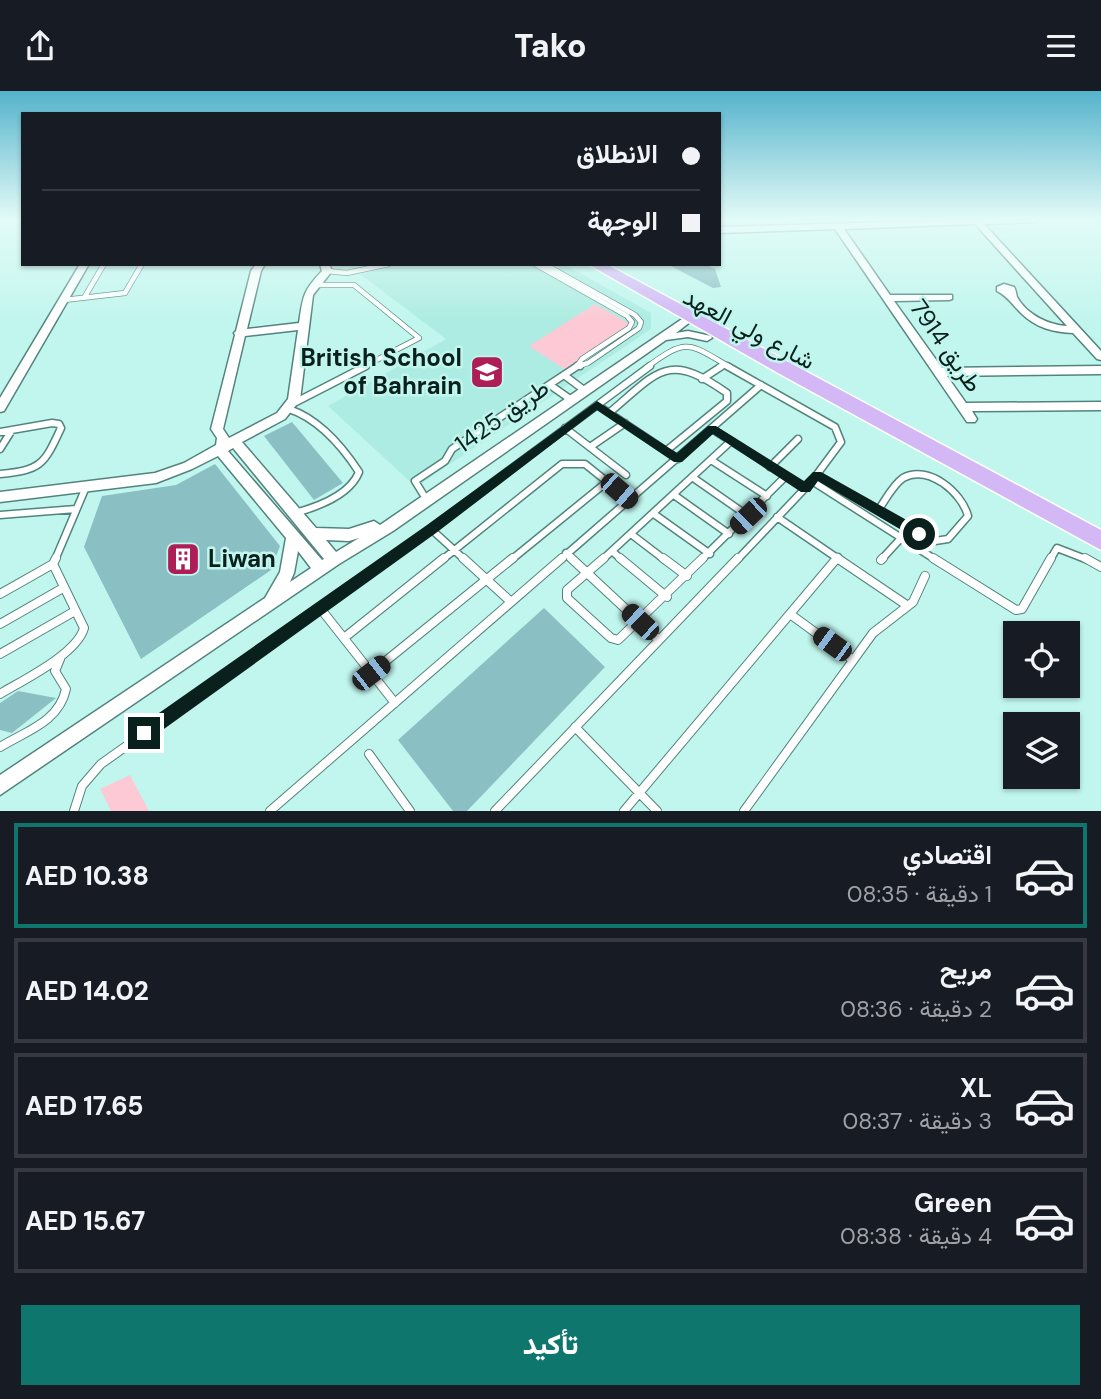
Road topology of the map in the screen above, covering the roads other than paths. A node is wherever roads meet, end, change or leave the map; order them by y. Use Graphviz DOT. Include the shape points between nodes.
graph roads {
  1 [pos="857,254"];
  2 [pos="1006,254"];
  3 [pos="84,266"];
  4 [pos="103,266"];
  5 [pos="141,266"];
  6 [pos="260,266"];
  7 [pos="374,266"];
  8 [pos="539,266"];
  9 [pos="547,266"];
  10 [pos="590,266"];
  11 [pos="598,266"];
  12 [pos="325,268"];
  13 [pos="313,286"];
  14 [pos="1039,289"];
  15 [pos="947,294"];
  16 [pos="885,295"];
  17 [pos="84,298"];
  18 [pos="64,300"];
  19 [pos="682,320"];
  20 [pos="304,326"];
  21 [pos="1076,330"];
  22 [pos="239,333"];
  23 [pos="708,338"];
  24 [pos="661,339"];
  25 [pos="1087,341"];
  26 [pos="1101,341"];
  27 [pos="1101,357"];
  28 [pos="724,364"];
  29 [pos="576,367"];
  30 [pos="1101,370"];
  31 [pos="939,372"];
  32 [pos="564,375"];
  33 [pos="702,379"];
  34 [pos="550,385"];
  35 [pos="761,386"];
  36 [pos="581,388"];
  37 [pos="567,397"];
  38 [pos="597,405"];
  39 [pos="291,406"];
  40 [pos="1101,406"];
  41 [pos="963,407"];
  42 [pos="0,408"];
  43 [pos="609,413"];
  44 [pos="971,419"];
  45 [pos="625,423"];
  46 [pos="565,428"];
  47 [pos="894,428"];
  48 [pos="712,429"];
  49 [pos="12,430"];
  50 [pos="0,432"];
  51 [pos="249,433"];
  52 [pos="798,439"];
  53 [pos="234,442"];
  54 [pos="730,442"];
  55 [pos="590,447"];
  56 [pos="222,448"];
  57 [pos="0,449"];
  58 [pos="666,451"];
  59 [pos="249,457"];
  60 [pos="678,459"];
  61 [pos="711,460"];
  62 [pos="770,467"];
  63 [pos="0,474"];
  64 [pos="626,475"];
  65 [pos="786,476"];
  66 [pos="692,477"];
  67 [pos="814,478"];
  68 [pos="608,481"];
  69 [pos="86,486"];
  70 [pos="805,488"];
  71 [pos="424,494"];
  72 [pos="674,495"];
  73 [pos="767,496"];
  74 [pos="0,498"];
  75 [pos="630,500"];
  76 [pos="76,509"];
  77 [pos="879,509"];
  78 [pos="654,514"];
  79 [pos="0,515"];
  80 [pos="748,516"];
  81 [pos="777,517"];
  82 [pos="304,524"];
  83 [pos="374,527"];
  84 [pos="431,529"];
  85 [pos="631,534"];
  86 [pos="729,534"];
  87 [pos="291,536"];
  88 [pos="902,537"];
  89 [pos="1101,541"];
  90 [pos="454,551"];
  91 [pos="612,551"];
  92 [pos="566,553"];
  93 [pos="710,554"];
  94 [pos="838,557"];
  95 [pos="881,560"];
  96 [pos="333,561"];
  97 [pos="53,564"];
  98 [pos="1101,567"];
  99 [pos="587,573"];
  100 [pos="687,576"];
  101 [pos="925,576"];
  102 [pos="486,582"];
  103 [pos="63,588"];
  104 [pos="0,594"];
  105 [pos="667,597"];
  106 [pos="510,601"];
  107 [pos="265,606"];
  108 [pos="908,606"];
  109 [pos="320,608"];
  110 [pos="75,611"];
  111 [pos="790,614"];
  112 [pos="640,622"];
  113 [pos="0,624"];
  114 [pos="344,638"];
  115 [pos="659,640"];
  116 [pos="0,654"];
  117 [pos="63,655"];
  118 [pos="853,660"];
  119 [pos="371,673"];
  120 [pos="0,694"];
  121 [pos="395,703"];
  122 [pos="575,727"];
  123 [pos="5,739"];
  124 [pos="0,747"];
  125 [pos="369,754"];
  126 [pos="0,786"];
  127 [pos="640,792"];
  128 [pos="74,811"];
  129 [pos="270,811"];
  130 [pos="410,811"];
  131 [pos="495,811"];
  132 [pos="624,811"];
  133 [pos="657,811"];
  134 [pos="744,811"];
  1 -- 16 [label="street, طريق 7914"];
  2 -- 14 [label="street"];
  3 -- 18 [label="street"];
  4 -- 17 [label="lane"];
  5 -- 17 [label="lane" via="128,292"];
  6 -- 22 [label="street"];
  7 -- 12 [label="lane" via="347,273"];
  8 -- 29 [label="lane" via="632,322"];
  9 -- 29 [label="lane" via="640,320 636,331"];
  10 -- 19 [label="main road, شارع ولي العهد"];
  11 -- 19 [label="main road, شارع ولي العهد"];
  12 -- 13 [label="street"];
  13 -- 20 [label="street"];
  13 -- 39 [label="lane" via="354,285 419,338"];
  14 -- 21 [label="street"];
  14 -- 21 [label="street" via="1010,291 1036,323"];
  15 -- 16 [label="street"];
  16 -- 31 [label="street, طريق 7914"];
  17 -- 18 [label="lane"];
  18 -- 42 [label="street"];
  19 -- 23 [label="main road, شارع ولي العهد"];
  19 -- 24 [label="street, طريق 1425"];
  19 -- 36 [label="street, طريق 1425"];
  19 -- 47 [label="main road, شارع ولي العهد"];
  20 -- 22 [label="street"];
  20 -- 39 [label="street"];
  21 -- 25 [label="street"];
  22 -- 56 [label="street" via="217,423"];
  23 -- 24 [label="street" via="688,334"];
  23 -- 47 [label="main road, شارع ولي العهد" via="846,409"];
  24 -- 36 [label="street, طريق 1425"];
  25 -- 26 [label="street"];
  25 -- 27 [label="street"];
  28 -- 33 [label="lane"];
  28 -- 35 [label="lane"];
  28 -- 38 [label="lane" via="691,347 673,348"];
  29 -- 32 [label="lane"];
  30 -- 31 [label="street"];
  31 -- 41 [label="street, طريق 7914"];
  32 -- 34 [label="lane"];
  32 -- 36 [label="lane"];
  33 -- 43 [label="lane" via="680,368 666,370"];
  33 -- 58 [label="lane" via="724,391 728,399"];
  34 -- 37 [label="lane"];
  34 -- 71 [label="lane" via="455,447 445,461 418,479 415,484"];
  35 -- 48 [label="lane"];
  35 -- 67 [label="lane" via="826,422 840,435 838,449"];
  36 -- 37 [label="street, طريق 1425"];
  37 -- 71 [label="street, طريق 1425"];
  37 -- 96 [label="street, طريق 1425" via="388,527"];
  38 -- 43 [label="lane"];
  38 -- 46 [label="lane"];
  39 -- 51 [label="street"];
  39 -- 82 [label="lane" via="313,419 359,472 353,484 322,503"];
  40 -- 41 [label="street"];
  41 -- 44 [label="street, طريق 7914"];
  43 -- 45 [label="lane"];
  45 -- 55 [label="lane"];
  45 -- 58 [label="lane"];
  46 -- 55 [label="lane"];
  46 -- 84 [label="lane"];
  47 -- 89 [label="main road, شارع ولي العهد"];
  48 -- 54 [label="lane"];
  48 -- 60 [label="lane"];
  49 -- 50 [label="lane"];
  49 -- 57 [label="lane"];
  49 -- 63 [label="lane" via="52,423 61,428 42,467"];
  51 -- 53 [label="street"];
  51 -- 59 [label="street"];
  52 -- 62 [label="lane"];
  53 -- 56 [label="street"];
  53 -- 59 [label="street"];
  54 -- 61 [label="lane"];
  54 -- 62 [label="lane"];
  55 -- 64 [label="lane"];
  56 -- 69 [label="street" via="156,478"];
  56 -- 87 [label="street"];
  58 -- 60 [label="lane"];
  59 -- 82 [label="street"];
  60 -- 75 [label="lane"];
  61 -- 66 [label="lane"];
  61 -- 73 [label="lane"];
  62 -- 65 [label="lane"];
  65 -- 70 [label="lane"];
  65 -- 73 [label="lane"];
  66 -- 72 [label="lane"];
  66 -- 80 [label="lane"];
  67 -- 70 [label="lane"];
  67 -- 77 [label="lane"];
  67 -- 88 [label="lane"];
  68 -- 75 [label="lane"];
  68 -- 90 [label="lane" via="585,464 562,464"];
  68 -- 102 [label="lane"];
  69 -- 74 [label="street"];
  69 -- 76 [label="lane"];
  70 -- 81 [label="lane"];
  71 -- 83 [label="street, طريق 1425"];
  72 -- 78 [label="lane"];
  72 -- 86 [label="lane"];
  73 -- 80 [label="lane"];
  75 -- 92 [label="lane"];
  76 -- 79 [label="lane"];
  76 -- 97 [label="lane"];
  77 -- 77 [label="lane" via="935,541 948,539 968,516 957,494 920,475 900,481"];
  78 -- 85 [label="lane"];
  78 -- 93 [label="lane"];
  80 -- 86 [label="lane"];
  81 -- 94 [label="lane"];
  81 -- 115 [label="lane"];
  82 -- 83 [label="street" via="349,535"];
  82 -- 87 [label="street"];
  82 -- 96 [label="street"];
  83 -- 96 [label="street, طريق 1425"];
  84 -- 90 [label="lane"];
  84 -- 109 [label="lane"];
  85 -- 91 [label="lane"];
  85 -- 100 [label="lane"];
  86 -- 93 [label="lane"];
  87 -- 96 [label="street"];
  87 -- 107 [label="street" via="287,573"];
  88 -- 95 [label="lane"];
  88 -- 98 [label="lane" via="1019,610 1057,548"];
  90 -- 102 [label="lane"];
  90 -- 114 [label="lane"];
  91 -- 99 [label="lane"];
  91 -- 105 [label="lane"];
  92 -- 99 [label="lane"];
  92 -- 106 [label="lane"];
  93 -- 100 [label="lane"];
  94 -- 108 [label="lane"];
  94 -- 111 [label="lane"];
  96 -- 107 [label="street, طريق 1425"];
  97 -- 103 [label="lane"];
  97 -- 104 [label="lane"];
  99 -- 112 [label="lane"];
  99 -- 112 [label="lane" via="567,590 567,598 614,639 623,638"];
  100 -- 105 [label="lane"];
  101 -- 108 [label="lane" via="919,594"];
  102 -- 106 [label="lane"];
  102 -- 119 [label="lane"];
  103 -- 110 [label="lane"];
  103 -- 113 [label="lane"];
  105 -- 112 [label="lane"];
  106 -- 121 [label="lane"];
  107 -- 126 [label="street, طريق 1425"];
  108 -- 118 [label="lane" via="873,633"];
  109 -- 114 [label="lane"];
  109 -- 128 [label="lane" via="101,764 82,786"];
  110 -- 116 [label="lane"];
  110 -- 117 [label="lane" via="83,633"];
  111 -- 118 [label="lane"];
  111 -- 127 [label="lane"];
  112 -- 115 [label="lane"];
  114 -- 119 [label="lane"];
  115 -- 122 [label="lane"];
  117 -- 120 [label="lane"];
  117 -- 123 [label="lane" via="55,671 65,689 63,703 48,720"];
  118 -- 134 [label="lane"];
  119 -- 121 [label="lane"];
  121 -- 129 [label="lane"];
  122 -- 127 [label="lane"];
  122 -- 131 [label="lane"];
  123 -- 124 [label="lane"];
  125 -- 130 [label="lane"];
  127 -- 132 [label="lane"];
  127 -- 133 [label="lane"];
}
